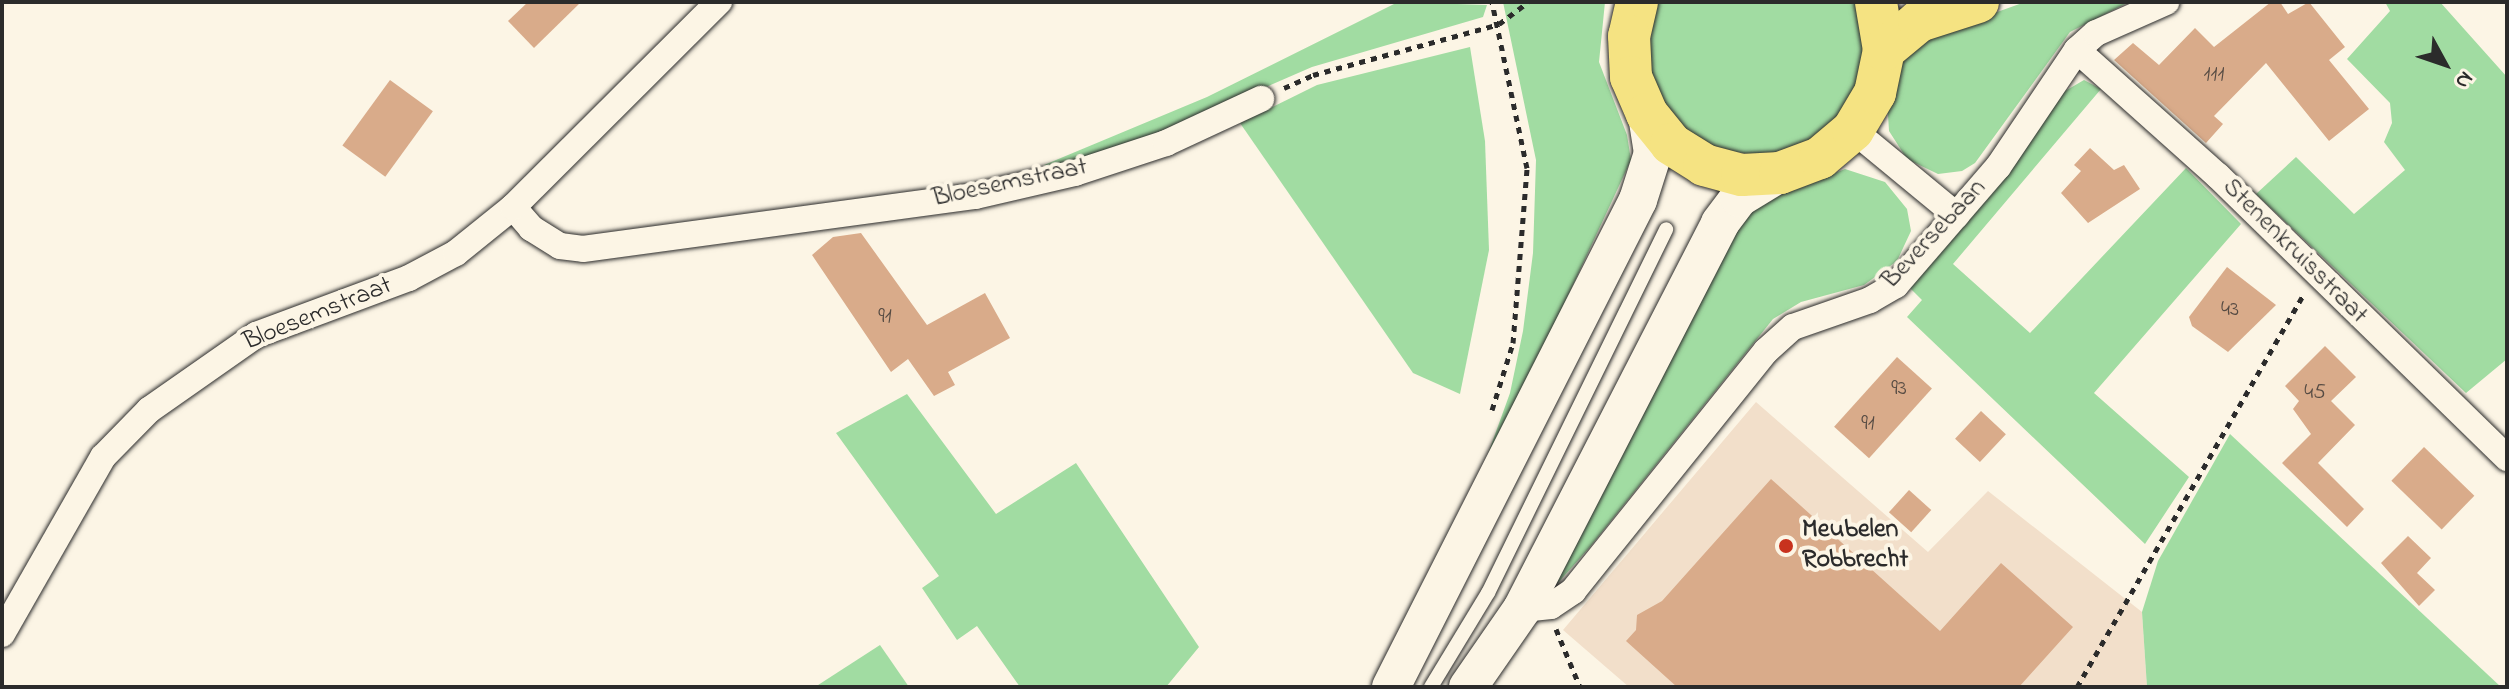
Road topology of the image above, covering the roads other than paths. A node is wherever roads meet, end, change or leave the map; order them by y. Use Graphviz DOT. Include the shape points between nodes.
graph roads {
  1 [pos="719,2"];
  2 [pos="1637,2"];
  3 [pos="1876,2"];
  4 [pos="1978,2"];
  5 [pos="2166,2"];
  6 [pos="1884,50"];
  7 [pos="2077,50"];
  8 [pos="1261,99"];
  9 [pos="1647,114"];
  10 [pos="1853,130"];
  11 [pos="1780,173"];
  12 [pos="513,207"];
  13 [pos="1956,215"];
  14 [pos="1666,229"];
  15 [pos="2507,458"];
  16 [pos="1537,608"];
  17 [pos="2,634"];
  18 [pos="1391,687"];
  19 [pos="1431,687"];
  20 [pos="1468,687"];
  1 -- 12 [label="street, Bloesemstraat"];
  2 -- 9 [label="main road" via="1629,36 1631,77"];
  3 -- 6 [label="main road"];
  4 -- 6 [label="main road" via="1919,21"];
  5 -- 7 [label="street, Beversebaan" via="2096,33"];
  6 -- 10 [label="main road" via="1875,93"];
  7 -- 13 [label="street, Beversebaan" via="1998,167"];
  7 -- 15 [label="street, Stenenkruisstraat" via="2218,176"];
  8 -- 12 [label="street, Bloesemstraat" via="1166,143 1075,173 975,196 583,249 560,246 531,228"];
  9 -- 11 [label="main road" via="1671,144 1704,165 1742,175"];
  9 -- 18 [label="main road" via="1653,153 1638,200"];
  10 -- 11 [label="main road" via="1820,158"];
  10 -- 13 [label="street"];
  11 -- 16 [label="main road, Beversebaan" via="1739,198 1720,223"];
  12 -- 17 [label="street, Bloesemstraat" via="456,253 409,278 256,335 149,410 103,457"];
  13 -- 16 [label="street, Beversebaan" via="1896,285 1870,300 1819,314 1766,351 1595,565"];
  14 -- 19 [label="lane" via="1488,593"];
  16 -- 20 [label="main road, Beversebaan"];
}
